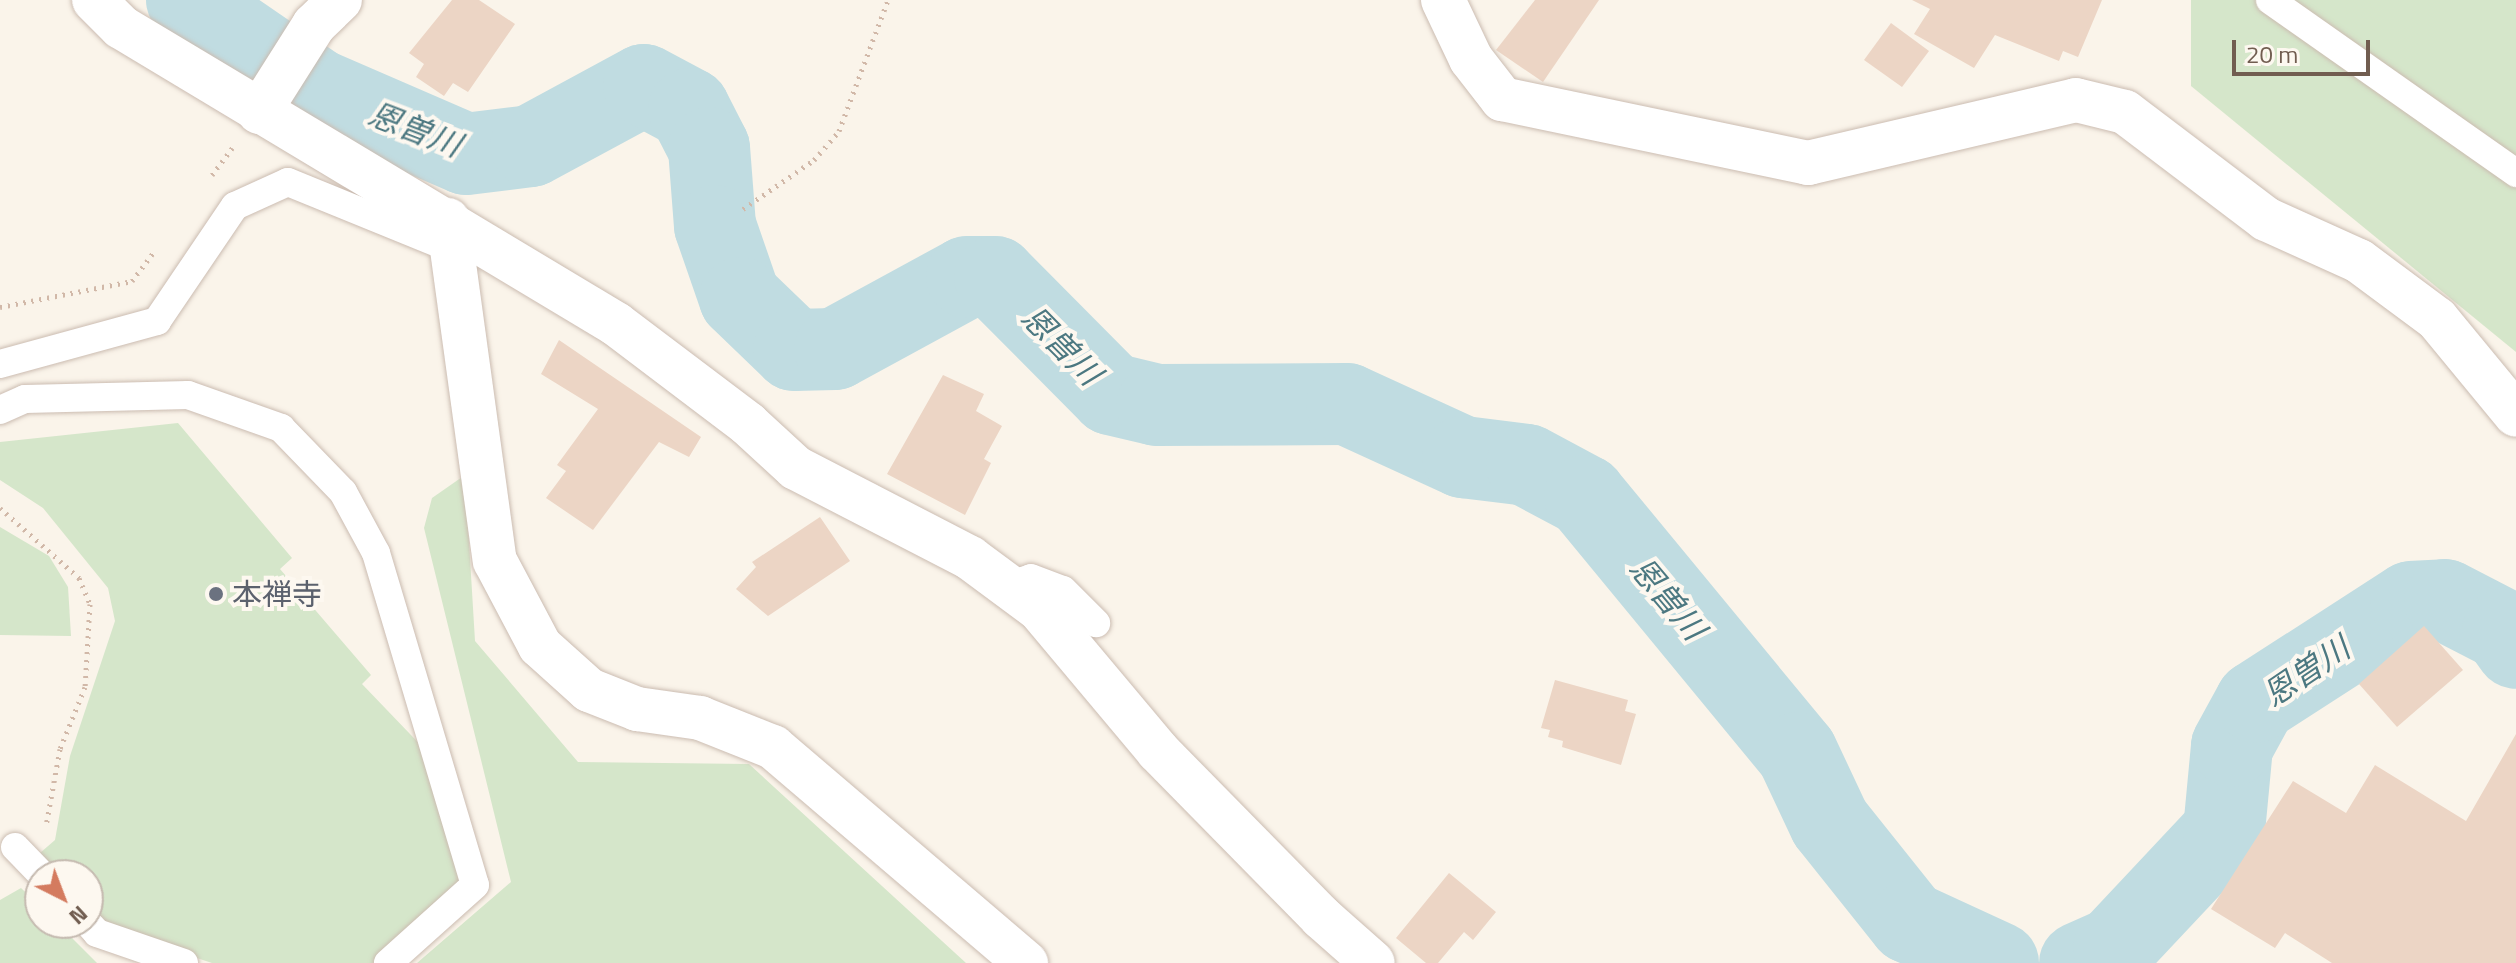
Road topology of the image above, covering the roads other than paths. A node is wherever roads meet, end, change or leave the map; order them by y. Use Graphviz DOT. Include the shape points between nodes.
graph roads {
  1 [pos="94,0"];
  2 [pos="340,0"];
  3 [pos="1443,0"];
  4 [pos="2270,0"];
  5 [pos="266,102"];
  6 [pos="2516,173"];
  7 [pos="450,234"];
  8 [pos="0,364"];
  9 [pos="0,410"];
  10 [pos="2516,415"];
  11 [pos="1007,586"];
  12 [pos="1096,623"];
  13 [pos="15,847"];
  14 [pos="27,859"];
  15 [pos="104,935"];
  16 [pos="184,963"];
  17 [pos="388,963"];
  18 [pos="1026,963"];
  19 [pos="1373,963"];
  1 -- 5 [label="street" via="121,27"];
  2 -- 5 [label="street" via="314,25"];
  3 -- 10 [label="street" via="1471,59 1502,99 1808,163 2076,100 2125,112 2266,219 2359,261 2437,319"];
  4 -- 6 [label="lane"];
  5 -- 7 [label="street"];
  7 -- 8 [label="lane" via="288,182 235,206 157,321"];
  7 -- 11 [label="street" via="616,324 748,424 796,468 970,558"];
  7 -- 18 [label="street" via="495,561 540,646 589,690 637,709 700,718 773,747"];
  9 -- 17 [label="lane" via="25,399 188,395 281,428 343,492 376,553 475,885"];
  11 -- 12 [label="lane" via="1031,578 1063,590"];
  11 -- 19 [label="street" via="1039,609 1158,751"];
  13 -- 14 [label="lane"];
  15 -- 16 [label="lane"];
}
